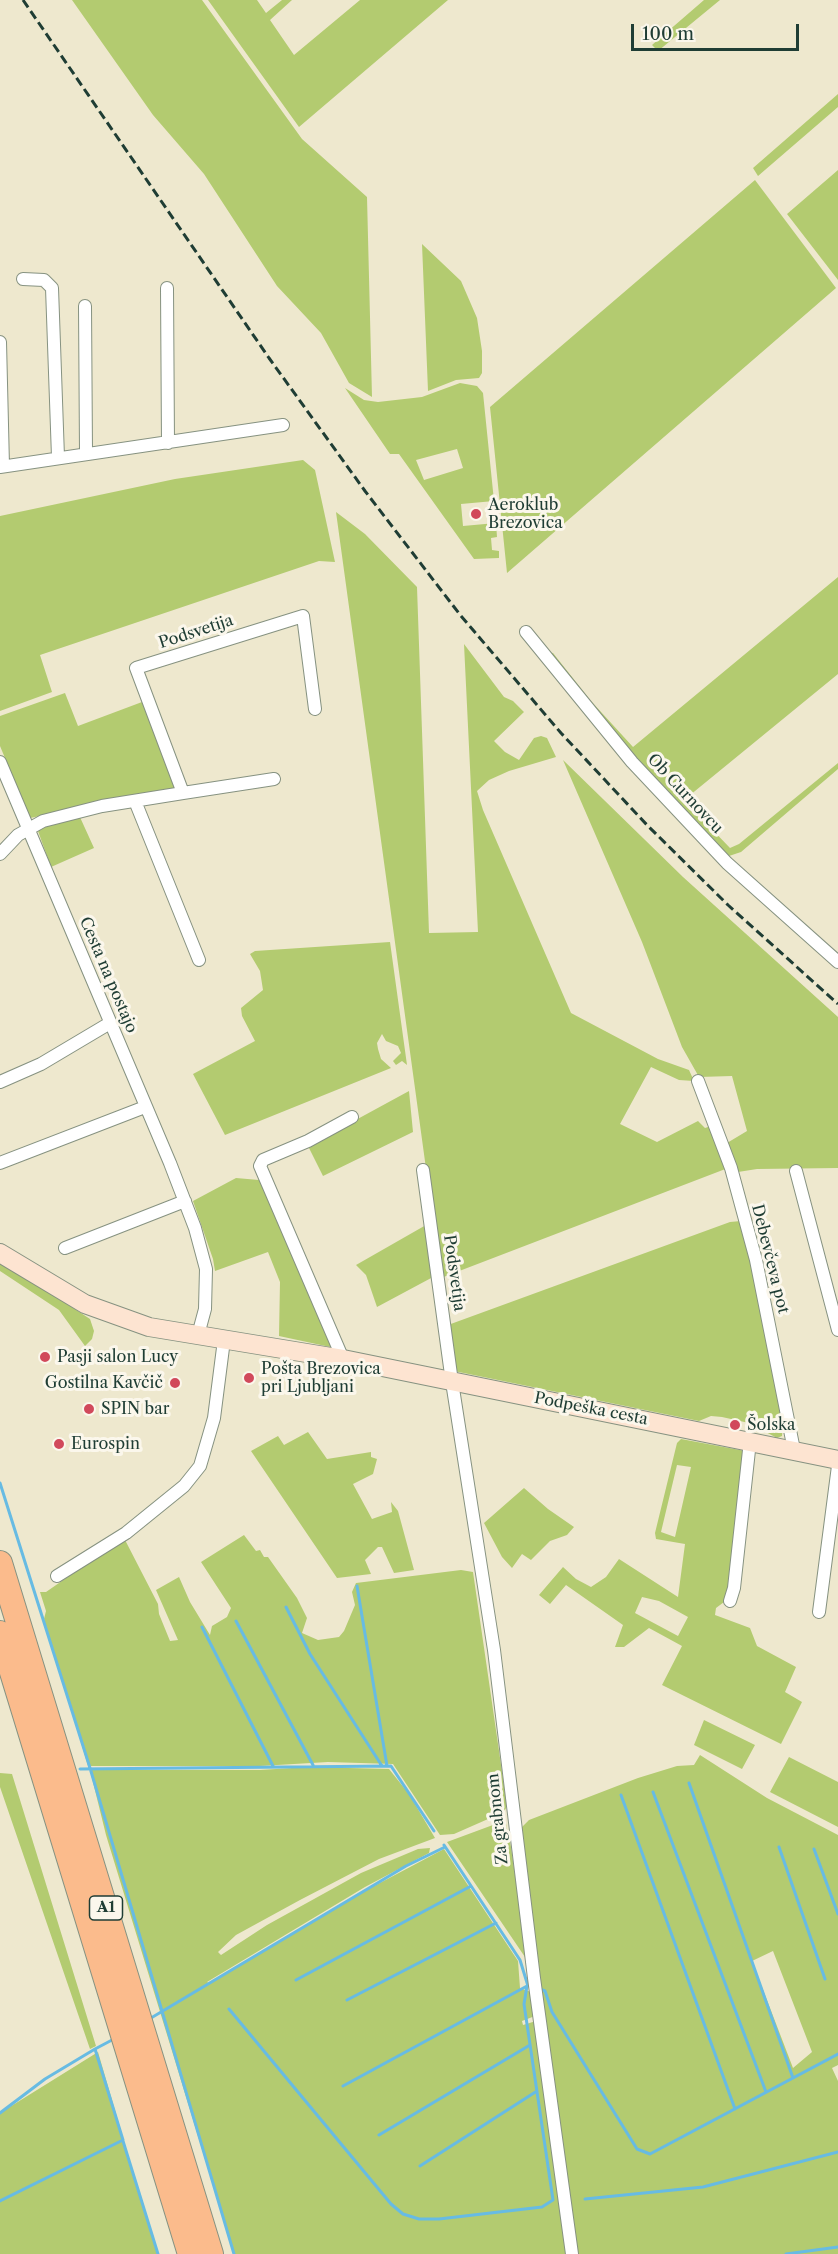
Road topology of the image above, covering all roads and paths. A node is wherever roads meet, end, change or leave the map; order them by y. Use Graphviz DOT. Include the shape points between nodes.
graph roads {
  1 [pos="23,279"];
  2 [pos="168,288"];
  3 [pos="85,306"];
  4 [pos="0,342"];
  5 [pos="283,425"];
  6 [pos="168,443"];
  7 [pos="86,452"];
  8 [pos="58,457"];
  9 [pos="1,466"];
  10 [pos="526,632"];
  11 [pos="315,709"];
  12 [pos="0,762"];
  13 [pos="274,778"];
  14 [pos="183,794"];
  15 [pos="135,801"];
  16 [pos="28,829"];
  17 [pos="0,854"];
  18 [pos="199,960"];
  19 [pos="838,962"];
  20 [pos="110,1023"];
  21 [pos="698,1081"];
  22 [pos="0,1082"];
  23 [pos="145,1107"];
  24 [pos="352,1117"];
  25 [pos="0,1163"];
  26 [pos="423,1170"];
  27 [pos="796,1171"];
  28 [pos="185,1201"];
  29 [pos="64,1248"];
  30 [pos="0,1253"];
  31 [pos="838,1330"];
  32 [pos="198,1335"];
  33 [pos="224,1340"];
  34 [pos="343,1359"];
  35 [pos="452,1382"];
  36 [pos="750,1441"];
  37 [pos="794,1450"];
  38 [pos="838,1460"];
  39 [pos="838,1466"];
  40 [pos="0,1563"];
  41 [pos="57,1576"];
  42 [pos="730,1601"];
  43 [pos="819,1612"];
  44 [pos="0,1633"];
  45 [pos="190,2254"];
  46 [pos="211,2254"];
  47 [pos="572,2254"];
  1 -- 8 [label="street" via="45,280 52,288"];
  2 -- 6 [label="street"];
  3 -- 7 [label="street"];
  4 -- 9 [label="street"];
  5 -- 6 [label="street"];
  6 -- 7 [label="street"];
  7 -- 8 [label="street"];
  8 -- 9 [label="street"];
  10 -- 19 [label="street, Ob Curnovcu" via="632,762 727,863"];
  11 -- 14 [label="street, Podsvetija" via="303,616 136,669"];
  12 -- 16 [label="street, Cesta na postajo"];
  13 -- 14 [label="street"];
  14 -- 15 [label="street"];
  15 -- 16 [label="street" via="70,813"];
  15 -- 18 [label="street"];
  16 -- 17 [label="street"];
  16 -- 20 [label="street, Cesta na postajo"];
  20 -- 22 [label="street" via="41,1064"];
  20 -- 23 [label="street, Cesta na postajo"];
  21 -- 37 [label="street, Debevčeva pot" via="728,1157 756,1260"];
  23 -- 25 [label="street"];
  23 -- 28 [label="street, Cesta na postajo"];
  24 -- 34 [label="street" via="263,1160 260,1166"];
  26 -- 35 [label="street, Podsvetija"];
  27 -- 31 [label="street"];
  28 -- 29 [label="street"];
  28 -- 32 [label="street, Cesta na postajo" via="206,1269 205,1309"];
  30 -- 32 [label="main road, Podpeška cesta" via="59,1291 107,1314 149,1327"];
  32 -- 33 [label="main road, Podpeška cesta"];
  33 -- 34 [label="main road, Podpeška cesta"];
  33 -- 41 [label="street" via="214,1418 200,1466 184,1486 126,1533"];
  34 -- 35 [label="main road, Podpeška cesta"];
  35 -- 36 [label="main road, Podpeška cesta"];
  35 -- 47 [label="street, Za grabnom" via="494,1650"];
  36 -- 37 [label="main road, Podpeška cesta"];
  36 -- 42 [label="street"];
  37 -- 38 [label="main road, Podpeška cesta"];
  39 -- 43 [label="street"];
  40 -- 46 [label="highway, A1"];
  44 -- 45 [label="highway, A1"];
}
